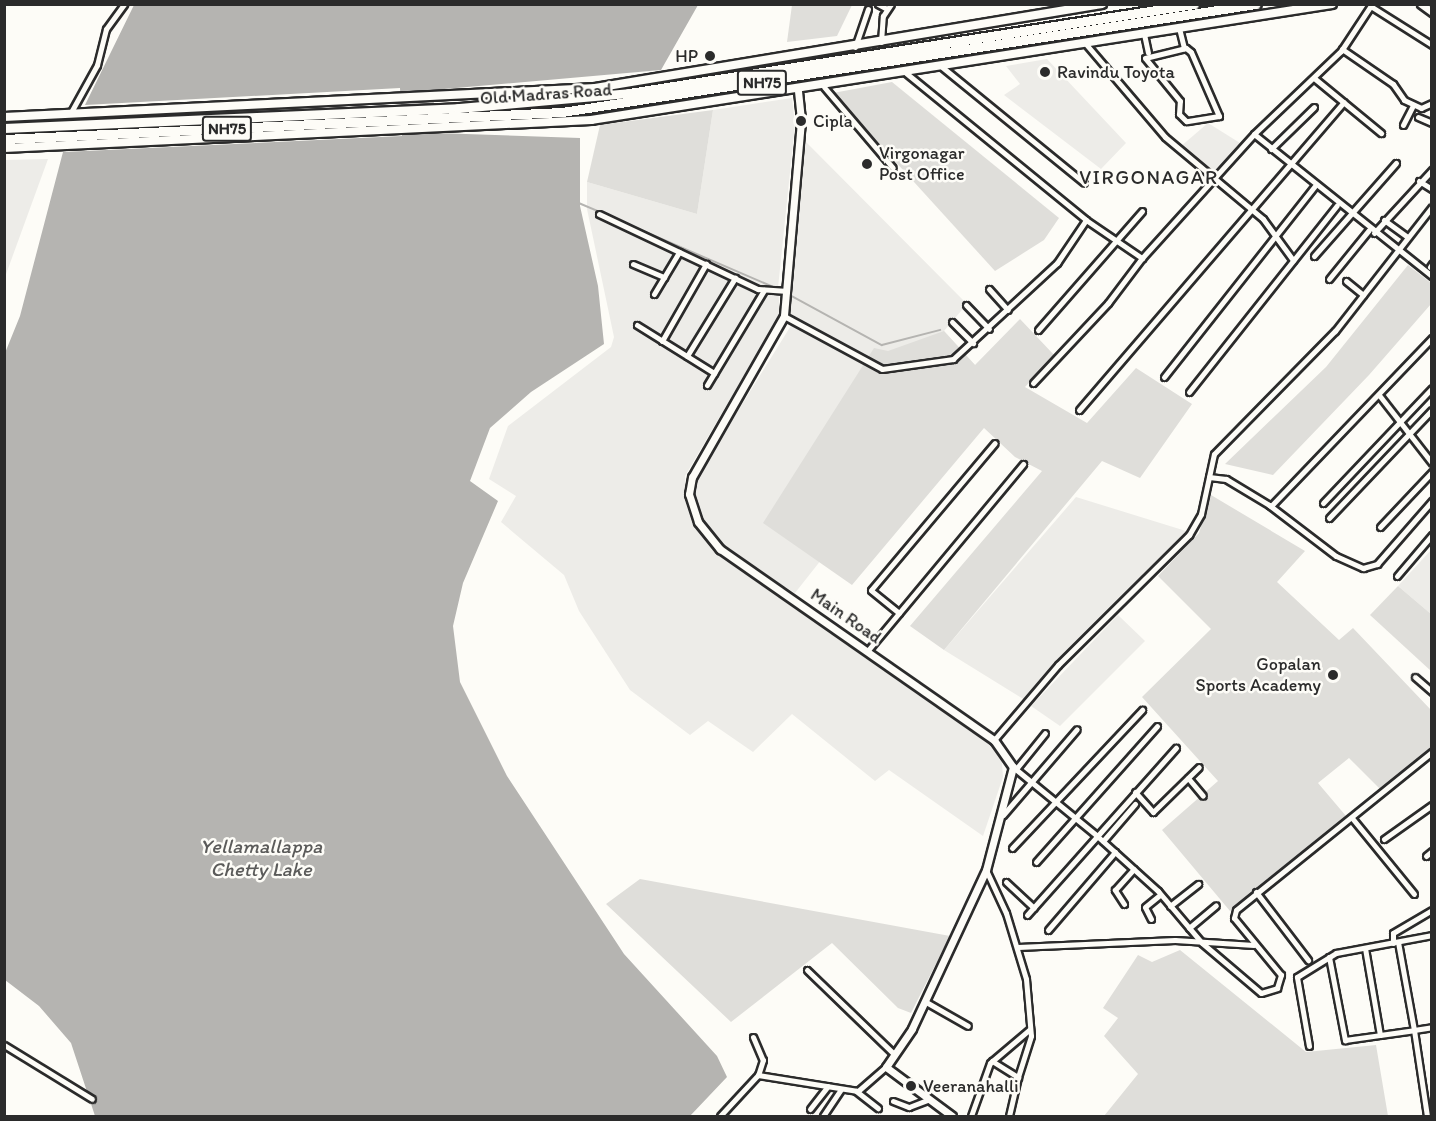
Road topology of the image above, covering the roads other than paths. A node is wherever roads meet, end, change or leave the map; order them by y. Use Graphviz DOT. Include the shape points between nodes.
graph roads {
  1 [pos="124,4"];
  2 [pos="878,4"];
  3 [pos="1102,4"];
  4 [pos="1194,4"];
  5 [pos="1256,4"];
  6 [pos="1332,4"];
  7 [pos="1421,4"];
  8 [pos="1372,6"];
  9 [pos="889,7"];
  10 [pos="868,9"];
  11 [pos="1431,12"];
  12 [pos="1083,27"];
  13 [pos="1179,28"];
  14 [pos="946,32"];
  15 [pos="1144,34"];
  16 [pos="881,42"];
  17 [pos="1085,43"];
  18 [pos="948,44"];
  19 [pos="1431,45"];
  20 [pos="855,47"];
  21 [pos="1184,48"];
  22 [pos="1342,49"];
  23 [pos="1148,53"];
  24 [pos="942,67"];
  25 [pos="906,73"];
  26 [pos="1314,78"];
  27 [pos="824,87"];
  28 [pos="798,91"];
  29 [pos="1344,102"];
  30 [pos="1431,103"];
  31 [pos="1413,105"];
  32 [pos="1314,107"];
  33 [pos="438,113"];
  34 [pos="70,114"];
  35 [pos="4,117"];
  36 [pos="1418,117"];
  37 [pos="397,120"];
  38 [pos="1431,123"];
  39 [pos="1403,125"];
  40 [pos="4,128"];
  41 [pos="1381,133"];
  42 [pos="1254,134"];
  43 [pos="123,138"];
  44 [pos="4,139"];
  45 [pos="4,148"];
  46 [pos="1271,149"];
  47 [pos="1396,163"];
  48 [pos="1287,164"];
  49 [pos="893,168"];
  50 [pos="1431,170"];
  51 [pos="1213,179"];
  52 [pos="1419,181"];
  53 [pos="1084,183"];
  54 [pos="1315,186"];
  55 [pos="1431,189"];
  56 [pos="1337,205"];
  57 [pos="1431,207"];
  58 [pos="1251,208"];
  59 [pos="1142,211"];
  60 [pos="599,214"];
  61 [pos="1351,216"];
  62 [pos="1086,220"];
  63 [pos="1384,220"];
  64 [pos="1371,232"];
  65 [pos="1276,234"];
  66 [pos="1407,237"];
  67 [pos="1118,241"];
  68 [pos="1397,251"];
  69 [pos="679,252"];
  70 [pos="1314,256"];
  71 [pos="1142,258"];
  72 [pos="1293,260"];
  73 [pos="633,264"];
  74 [pos="706,264"];
  75 [pos="1431,276"];
  76 [pos="664,277"];
  77 [pos="735,278"];
  78 [pos="1329,279"];
  79 [pos="1346,281"];
  80 [pos="989,289"];
  81 [pos="764,290"];
  82 [pos="784,291"];
  83 [pos="654,294"];
  84 [pos="1364,295"];
  85 [pos="966,304"];
  86 [pos="1008,310"];
  87 [pos="784,316"];
  88 [pos="952,322"];
  89 [pos="637,326"];
  90 [pos="989,329"];
  91 [pos="1038,330"];
  92 [pos="1431,338"];
  93 [pos="662,340"];
  94 [pos="973,343"];
  95 [pos="687,356"];
  96 [pos="714,373"];
  97 [pos="1164,377"];
  98 [pos="1033,383"];
  99 [pos="707,385"];
  100 [pos="1431,388"];
  101 [pos="1189,392"];
  102 [pos="1379,395"];
  103 [pos="1079,410"];
  104 [pos="1431,410"];
  105 [pos="1400,420"];
  106 [pos="1408,432"];
  107 [pos="995,443"];
  108 [pos="1431,463"];
  109 [pos="1023,464"];
  110 [pos="1431,472"];
  111 [pos="1209,477"];
  112 [pos="1431,501"];
  113 [pos="1323,503"];
  114 [pos="1268,504"];
  115 [pos="1329,518"];
  116 [pos="1380,527"];
  117 [pos="1431,535"];
  118 [pos="1397,576"];
  119 [pos="899,613"];
  120 [pos="869,649"];
  121 [pos="1415,677"];
  122 [pos="1431,692"];
  123 [pos="1142,710"];
  124 [pos="1157,726"];
  125 [pos="1077,729"];
  126 [pos="1045,733"];
  127 [pos="994,740"];
  128 [pos="1176,748"];
  129 [pos="1431,752"];
  130 [pos="1199,767"];
  131 [pos="1014,768"];
  132 [pos="1188,778"];
  133 [pos="1031,782"];
  134 [pos="1135,792"];
  135 [pos="1203,795"];
  136 [pos="1053,800"];
  137 [pos="1135,804"];
  138 [pos="1431,805"];
  139 [pos="1003,815"];
  140 [pos="1075,817"];
  141 [pos="1352,818"];
  142 [pos="1096,835"];
  143 [pos="1384,839"];
  144 [pos="1102,841"];
  145 [pos="1012,848"];
  146 [pos="1431,851"];
  147 [pos="1115,852"];
  148 [pos="1426,856"];
  149 [pos="1036,862"];
  150 [pos="1134,869"];
  151 [pos="986,870"];
  152 [pos="1006,882"];
  153 [pos="1198,884"];
  154 [pos="1256,892"];
  155 [pos="1160,894"];
  156 [pos="1414,894"];
  157 [pos="1124,903"];
  158 [pos="1216,905"];
  159 [pos="1170,906"];
  160 [pos="1034,908"];
  161 [pos="1431,910"];
  162 [pos="1027,915"];
  163 [pos="1151,919"];
  164 [pos="1189,928"];
  165 [pos="1048,930"];
  166 [pos="1431,935"];
  167 [pos="1202,942"];
  168 [pos="1396,943"];
  169 [pos="1255,945"];
  170 [pos="1018,947"];
  171 [pos="1365,948"];
  172 [pos="1329,957"];
  173 [pos="1308,960"];
  174 [pos="807,970"];
  175 [pos="926,1002"];
  176 [pos="968,1026"];
  177 [pos="1431,1027"];
  178 [pos="1030,1029"];
  179 [pos="1414,1030"];
  180 [pos="1380,1035"];
  181 [pos="753,1037"];
  182 [pos="4,1045"];
  183 [pos="1309,1046"];
  184 [pos="893,1053"];
  185 [pos="992,1061"];
  186 [pos="886,1067"];
  187 [pos="758,1075"];
  188 [pos="1018,1077"];
  189 [pos="828,1086"];
  190 [pos="842,1089"];
  191 [pos="856,1091"];
  192 [pos="92,1099"];
  193 [pos="930,1099"];
  194 [pos="893,1101"];
  195 [pos="878,1108"];
  196 [pos="810,1109"];
  197 [pos="720,1116"];
  198 [pos="825,1116"];
  199 [pos="952,1116"];
  200 [pos="971,1116"];
  201 [pos="1011,1116"];
  202 [pos="1427,1116"];
  1 -- 34 [label="street" via="106,30 97,65"];
  2 -- 9 [label="street"];
  3 -- 14 [label="main road"];
  4 -- 12 [label="highway, NH75"];
  5 -- 12 [label="highway, NH75"];
  6 -- 13 [label="main road"];
  7 -- 11 [label="street"];
  8 -- 19 [label="street"];
  8 -- 22 [label="street"];
  9 -- 16 [label="street"];
  10 -- 20 [label="street"];
  12 -- 18 [label="highway, NH75"];
  12 -- 33 [label="highway, Old Madras Road / NH75" via="636,104"];
  13 -- 15 [label="main road"];
  13 -- 21 [label="street"];
  14 -- 16 [label="main road"];
  14 -- 18 [label="highway"];
  15 -- 17 [label="main road"];
  15 -- 23 [label="street"];
  16 -- 20 [label="main road"];
  17 -- 24 [label="main road"];
  17 -- 51 [label="street" via="1164,137"];
  18 -- 33 [label="highway, Old Madras Road / NH75" via="629,93"];
  20 -- 34 [label="main road" via="595,88"];
  21 -- 23 [label="street"];
  21 -- 23 [label="street" via="1191,52 1219,116 1186,121 1179,114 1180,101 1146,61"];
  22 -- 26 [label="street"];
  22 -- 31 [label="street"];
  24 -- 25 [label="main road"];
  24 -- 53 [label="street"];
  25 -- 27 [label="main road"];
  25 -- 62 [label="street"];
  26 -- 29 [label="street"];
  26 -- 42 [label="street"];
  27 -- 28 [label="main road"];
  27 -- 49 [label="street"];
  28 -- 37 [label="main road" via="591,120 439,128"];
  28 -- 82 [label="street, Main Road" via="801,121"];
  29 -- 41 [label="street"];
  29 -- 48 [label="street"];
  30 -- 31 [label="street" via="1424,108"];
  31 -- 39 [label="street"];
  32 -- 46 [label="street"];
  33 -- 37 [label="highway, Old Madras Road / NH75"];
  34 -- 35 [label="main road"];
  36 -- 38 [label="street"];
  37 -- 40 [label="highway, Old Madras Road / NH75"];
  37 -- 43 [label="highway, Old Madras Road / NH75"];
  42 -- 46 [label="street"];
  42 -- 51 [label="street"];
  43 -- 44 [label="highway, Old Madras Road / NH75"];
  43 -- 45 [label="main road"];
  46 -- 48 [label="street"];
  47 -- 61 [label="street"];
  48 -- 54 [label="street"];
  48 -- 58 [label="street"];
  50 -- 52 [label="street"];
  51 -- 58 [label="street"];
  51 -- 71 [label="street"];
  52 -- 55 [label="street"];
  52 -- 63 [label="street"];
  54 -- 56 [label="street"];
  54 -- 65 [label="street"];
  56 -- 61 [label="street"];
  56 -- 72 [label="street"];
  57 -- 66 [label="street"];
  58 -- 65 [label="street"];
  58 -- 103 [label="street"];
  59 -- 67 [label="street"];
  60 -- 69 [label="street"];
  61 -- 64 [label="street"];
  61 -- 70 [label="street"];
  62 -- 67 [label="street"];
  62 -- 86 [label="street" via="1057,263"];
  63 -- 64 [label="street"];
  63 -- 66 [label="street"];
  64 -- 68 [label="street"];
  64 -- 78 [label="street"];
  65 -- 72 [label="street"];
  65 -- 97 [label="street"];
  66 -- 68 [label="street"];
  67 -- 71 [label="street"];
  67 -- 91 [label="street"];
  68 -- 75 [label="street"];
  68 -- 84 [label="street"];
  69 -- 74 [label="street"];
  69 -- 76 [label="street"];
  71 -- 98 [label="street" via="1108,303"];
  72 -- 101 [label="street"];
  73 -- 76 [label="street"];
  74 -- 77 [label="street"];
  74 -- 93 [label="street"];
  76 -- 83 [label="street"];
  77 -- 81 [label="street"];
  77 -- 95 [label="street"];
  79 -- 84 [label="street"];
  80 -- 86 [label="street"];
  81 -- 82 [label="street"];
  81 -- 96 [label="street"];
  82 -- 87 [label="street, Main Road"];
  84 -- 111 [label="street" via="1301,370 1214,454"];
  85 -- 90 [label="street"];
  86 -- 90 [label="street"];
  87 -- 94 [label="street" via="882,369 953,359"];
  87 -- 120 [label="street, Main Road" via="692,477 689,494 698,522 720,549"];
  88 -- 94 [label="street"];
  89 -- 93 [label="street"];
  90 -- 94 [label="street"];
  92 -- 102 [label="street"];
  93 -- 95 [label="street"];
  95 -- 96 [label="street"];
  96 -- 99 [label="street"];
  100 -- 105 [label="street"];
  102 -- 105 [label="street"];
  102 -- 114 [label="street"];
  104 -- 106 [label="street"];
  105 -- 106 [label="street"];
  105 -- 113 [label="street"];
  106 -- 108 [label="street"];
  106 -- 115 [label="street"];
  107 -- 119 [label="street" via="871,590"];
  109 -- 119 [label="street"];
  110 -- 116 [label="street"];
  111 -- 114 [label="street" via="1226,480"];
  111 -- 127 [label="street" via="1201,514 1189,535 1058,665"];
  112 -- 114 [label="street" via="1377,564 1363,568 1330,552"];
  117 -- 118 [label="street"];
  119 -- 120 [label="street"];
  120 -- 127 [label="street, Main Road"];
  121 -- 122 [label="street"];
  123 -- 136 [label="street"];
  124 -- 140 [label="street"];
  125 -- 133 [label="street"];
  126 -- 131 [label="street"];
  127 -- 131 [label="street, Main Road"];
  128 -- 134 [label="street"];
  129 -- 141 [label="street"];
  130 -- 132 [label="street"];
  131 -- 133 [label="street"];
  131 -- 139 [label="street"];
  132 -- 134 [label="street" via="1154,812"];
  132 -- 135 [label="street"];
  133 -- 136 [label="street"];
  133 -- 139 [label="street"];
  134 -- 142 [label="street"];
  136 -- 140 [label="street"];
  136 -- 145 [label="street"];
  137 -- 144 [label="street"];
  138 -- 143 [label="street"];
  139 -- 151 [label="street"];
  140 -- 142 [label="street"];
  140 -- 149 [label="street"];
  141 -- 154 [label="street"];
  141 -- 156 [label="street"];
  142 -- 144 [label="street"];
  142 -- 160 [label="street"];
  144 -- 147 [label="street"];
  146 -- 148 [label="street"];
  147 -- 150 [label="street"];
  147 -- 165 [label="street"];
  150 -- 155 [label="street"];
  150 -- 157 [label="street" via="1115,890"];
  151 -- 170 [label="street"];
  151 -- 175 [label="street"];
  152 -- 160 [label="street"];
  153 -- 159 [label="street"];
  154 -- 169 [label="street" via="1234,914"];
  154 -- 173 [label="street"];
  155 -- 159 [label="street"];
  155 -- 163 [label="street" via="1145,908"];
  158 -- 164 [label="street"];
  159 -- 164 [label="street"];
  160 -- 162 [label="street"];
  161 -- 168 [label="street" via="1393,933"];
  164 -- 167 [label="street"];
  166 -- 168 [label="street"];
  167 -- 169 [label="street"];
  167 -- 169 [label="street" via="1249,986 1266,993 1277,988 1281,975"];
  167 -- 170 [label="street"];
  168 -- 171 [label="street"];
  168 -- 179 [label="street"];
  170 -- 178 [label="street"];
  171 -- 172 [label="street"];
  171 -- 180 [label="street"];
  172 -- 180 [label="street" via="1345,1040"];
  172 -- 183 [label="street" via="1297,977"];
  174 -- 184 [label="street"];
  175 -- 176 [label="street"];
  175 -- 184 [label="street"];
  177 -- 179 [label="street"];
  178 -- 185 [label="street"];
  178 -- 188 [label="street"];
  179 -- 180 [label="street"];
  179 -- 202 [label="street"];
  181 -- 187 [label="street" via="763,1060"];
  182 -- 192 [label="street"];
  184 -- 186 [label="street"];
  185 -- 188 [label="street"];
  185 -- 200 [label="street"];
  186 -- 191 [label="street"];
  186 -- 193 [label="street"];
  187 -- 189 [label="street"];
  187 -- 197 [label="street"];
  188 -- 201 [label="street"];
  189 -- 190 [label="street"];
  189 -- 196 [label="street"];
  190 -- 191 [label="street"];
  190 -- 198 [label="street"];
  191 -- 195 [label="street"];
  193 -- 194 [label="street" via="909,1107"];
  193 -- 199 [label="street"];
}
